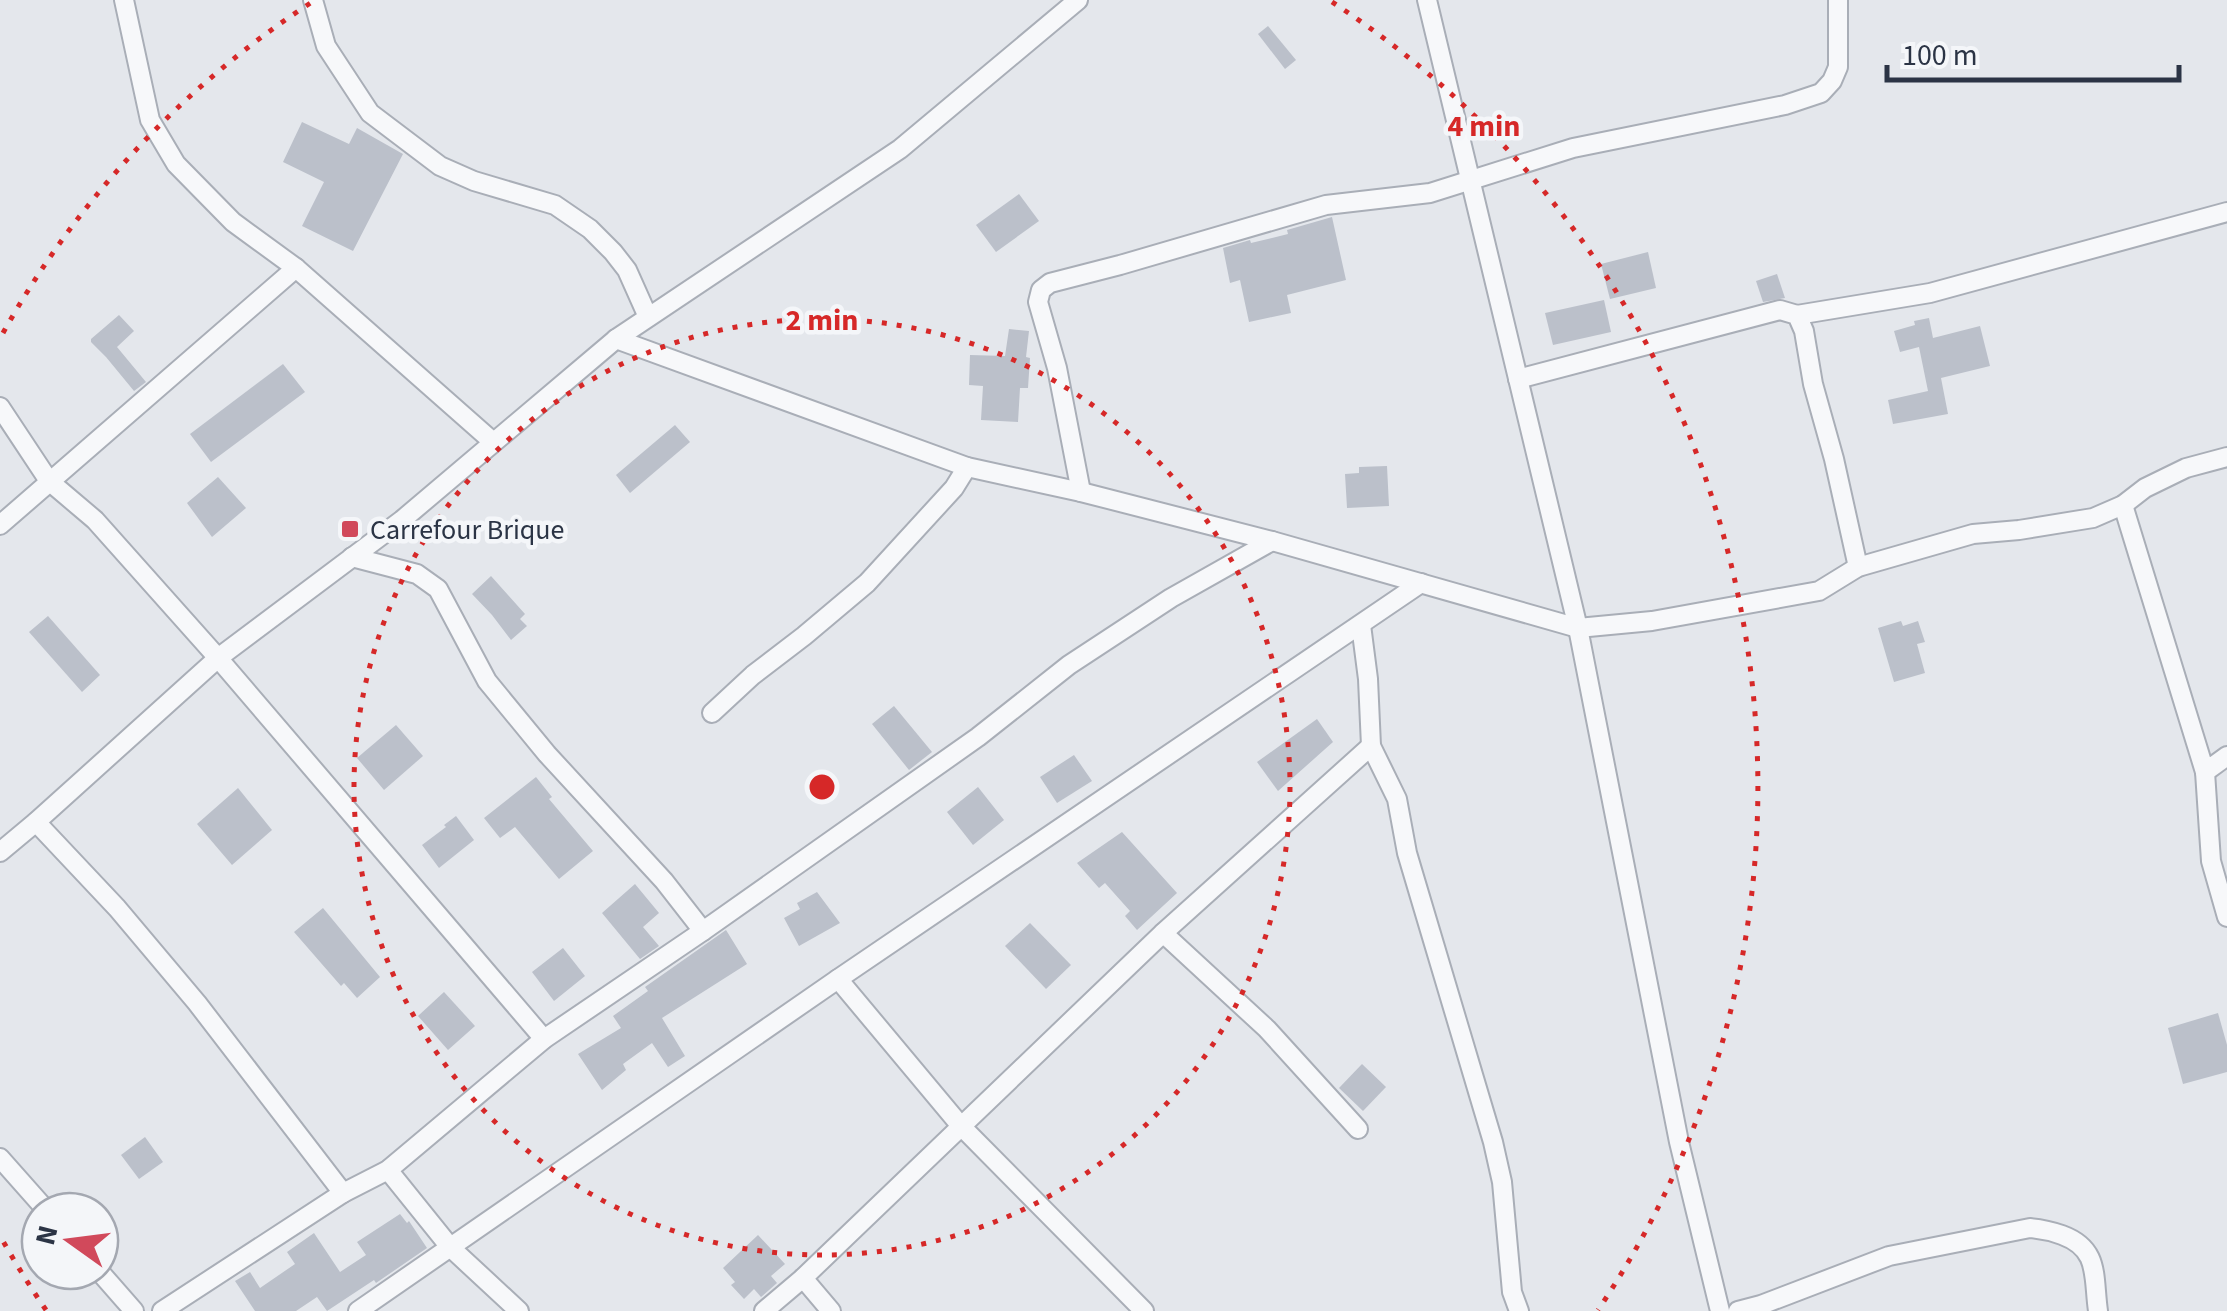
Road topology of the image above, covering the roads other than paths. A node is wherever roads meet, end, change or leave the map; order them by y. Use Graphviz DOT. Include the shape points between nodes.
graph roads {
  1 [pos="124,0"];
  2 [pos="313,0"];
  3 [pos="1078,0"];
  4 [pos="1426,0"];
  5 [pos="1838,0"];
  6 [pos="1470,182"];
  7 [pos="2227,212"];
  8 [pos="296,268"];
  9 [pos="1798,315"];
  10 [pos="648,317"];
  11 [pos="616,338"];
  12 [pos="1518,379"];
  13 [pos="0,407"];
  14 [pos="492,441"];
  15 [pos="2227,457"];
  16 [pos="967,466"];
  17 [pos="49,480"];
  18 [pos="1080,492"];
  19 [pos="2123,505"];
  20 [pos="0,525"];
  21 [pos="1272,541"];
  22 [pos="352,557"];
  23 [pos="1858,567"];
  24 [pos="1422,584"];
  25 [pos="1361,625"];
  26 [pos="1578,628"];
  27 [pos="218,658"];
  28 [pos="712,713"];
  29 [pos="1371,746"];
  30 [pos="2227,756"];
  31 [pos="2205,772"];
  32 [pos="36,822"];
  33 [pos="0,852"];
  34 [pos="2227,917"];
  35 [pos="703,931"];
  36 [pos="1163,933"];
  37 [pos="838,979"];
  38 [pos="544,1039"];
  39 [pos="960,1126"];
  40 [pos="1358,1129"];
  41 [pos="0,1158"];
  42 [pos="388,1170"];
  43 [pos="29,1191"];
  44 [pos="342,1193"];
  45 [pos="450,1247"];
  46 [pos="803,1278"];
  47 [pos="116,1291"];
  48 [pos="134,1311"];
  49 [pos="162,1311"];
  50 [pos="358,1311"];
  51 [pos="519,1311"];
  52 [pos="764,1311"];
  53 [pos="831,1311"];
  54 [pos="1144,1311"];
  55 [pos="1519,1311"];
  56 [pos="1720,1311"];
  57 [pos="1738,1311"];
  58 [pos="2098,1311"];
  1 -- 8 [label="street" via="150,120 176,164 233,222"];
  2 -- 10 [label="street" via="326,46 370,113 440,166 555,205 590,229 627,270"];
  3 -- 10 [label="street" via="900,149"];
  4 -- 6 [label="street"];
  5 -- 6 [label="street" via="1838,68 1821,94 1573,148"];
  6 -- 12 [label="street"];
  6 -- 18 [label="street" via="1430,194 1326,205 1041,290 1038,302"];
  7 -- 9 [label="street" via="1930,292"];
  8 -- 14 [label="street"];
  8 -- 17 [label="street"];
  9 -- 12 [label="street" via="1780,310"];
  9 -- 23 [label="street"];
  10 -- 11 [label="street"];
  11 -- 14 [label="street"];
  11 -- 16 [label="street"];
  12 -- 26 [label="street"];
  13 -- 17 [label="street"];
  14 -- 22 [label="street"];
  15 -- 19 [label="street" via="2186,468"];
  16 -- 18 [label="street"];
  16 -- 28 [label="street" via="866,584"];
  17 -- 20 [label="street"];
  17 -- 27 [label="street" via="95,520"];
  18 -- 21 [label="street"];
  19 -- 23 [label="street" via="2094,518 1973,534"];
  19 -- 31 [label="street"];
  21 -- 24 [label="street"];
  21 -- 35 [label="street" via="1069,665"];
  22 -- 27 [label="street"];
  22 -- 35 [label="street" via="417,574 438,589 487,681"];
  23 -- 26 [label="street" via="1819,591"];
  24 -- 25 [label="street"];
  24 -- 26 [label="street"];
  25 -- 29 [label="street"];
  25 -- 37 [label="street"];
  26 -- 56 [label="street" via="1679,1142"];
  27 -- 32 [label="street"];
  27 -- 38 [label="street"];
  29 -- 36 [label="street"];
  29 -- 55 [label="street" via="1397,798 1407,854 1494,1142"];
  30 -- 31 [label="street"];
  31 -- 34 [label="street" via="2211,861"];
  32 -- 33 [label="street"];
  32 -- 44 [label="street" via="197,1003"];
  35 -- 38 [label="street"];
  36 -- 39 [label="street"];
  36 -- 40 [label="street" via="1267,1029"];
  37 -- 39 [label="street"];
  37 -- 45 [label="street"];
  38 -- 42 [label="street"];
  39 -- 46 [label="street"];
  39 -- 54 [label="street"];
  41 -- 43 [label="street"];
  42 -- 44 [label="street"];
  42 -- 45 [label="street"];
  44 -- 49 [label="street"];
  45 -- 50 [label="street"];
  45 -- 51 [label="street"];
  46 -- 52 [label="street"];
  46 -- 53 [label="street"];
  47 -- 48 [label="street"];
  57 -- 58 [label="street" via="1889,1256 2030,1228 2086,1248"];
}
